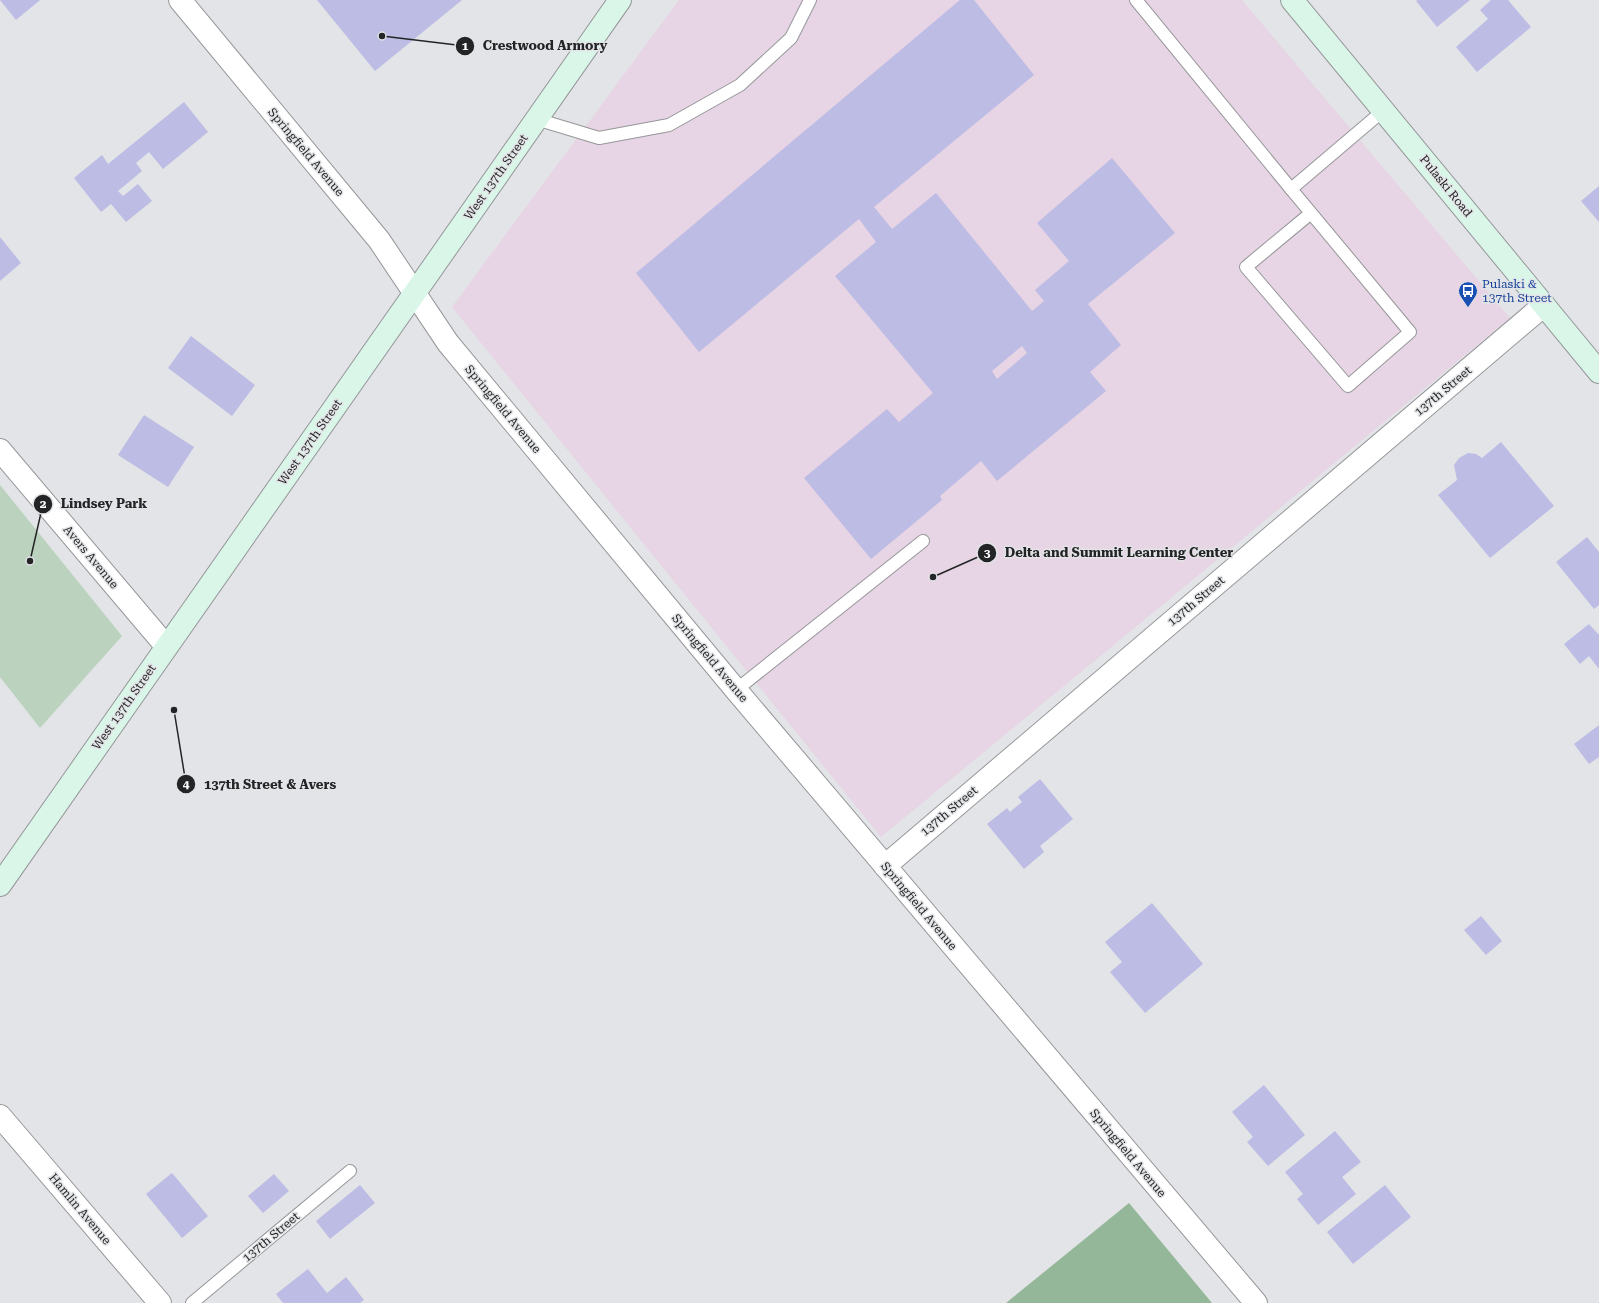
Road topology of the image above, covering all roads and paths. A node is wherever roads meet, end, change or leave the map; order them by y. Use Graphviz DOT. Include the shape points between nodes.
graph roads {
  1 [pos="180,0"];
  2 [pos="620,0"];
  3 [pos="810,0"];
  4 [pos="1136,0"];
  5 [pos="1292,0"];
  6 [pos="1384,110"];
  7 [pos="536,119"];
  8 [pos="1291,189"];
  9 [pos="1311,213"];
  10 [pos="414,292"];
  11 [pos="1544,306"];
  12 [pos="1599,372"];
  13 [pos="0,450"];
  14 [pos="923,541"];
  15 [pos="166,646"];
  16 [pos="736,690"];
  17 [pos="885,866"];
  18 [pos="0,885"];
  19 [pos="0,1116"];
  20 [pos="350,1171"];
  21 [pos="160,1303"];
  22 [pos="192,1303"];
  23 [pos="1256,1303"];
  1 -- 10 [label="street, Springfield Avenue" via="379,240"];
  2 -- 7 [label="main road, West 137th Street"];
  3 -- 7 [label="lane" via="791,38 740,85 669,125 599,138"];
  4 -- 8 [label="lane"];
  5 -- 6 [label="main road, Pulaski Road"];
  6 -- 8 [label="lane"];
  6 -- 11 [label="main road, Pulaski Road"];
  7 -- 10 [label="main road, West 137th Street"];
  8 -- 9 [label="lane"];
  9 -- 9 [label="lane" via="1410,332 1348,386 1246,267"];
  10 -- 15 [label="main road, West 137th Street"];
  10 -- 16 [label="street, Springfield Avenue" via="448,342"];
  11 -- 12 [label="main road, Pulaski Road"];
  11 -- 17 [label="street, 137th Street"];
  13 -- 15 [label="street, Avers Avenue"];
  14 -- 16 [label="lane"];
  15 -- 18 [label="main road, West 137th Street"];
  16 -- 17 [label="street, Springfield Avenue"];
  17 -- 23 [label="street, Springfield Avenue"];
  19 -- 21 [label="street, Hamlin Avenue"];
  20 -- 22 [label="lane, 137th Street"];
}
